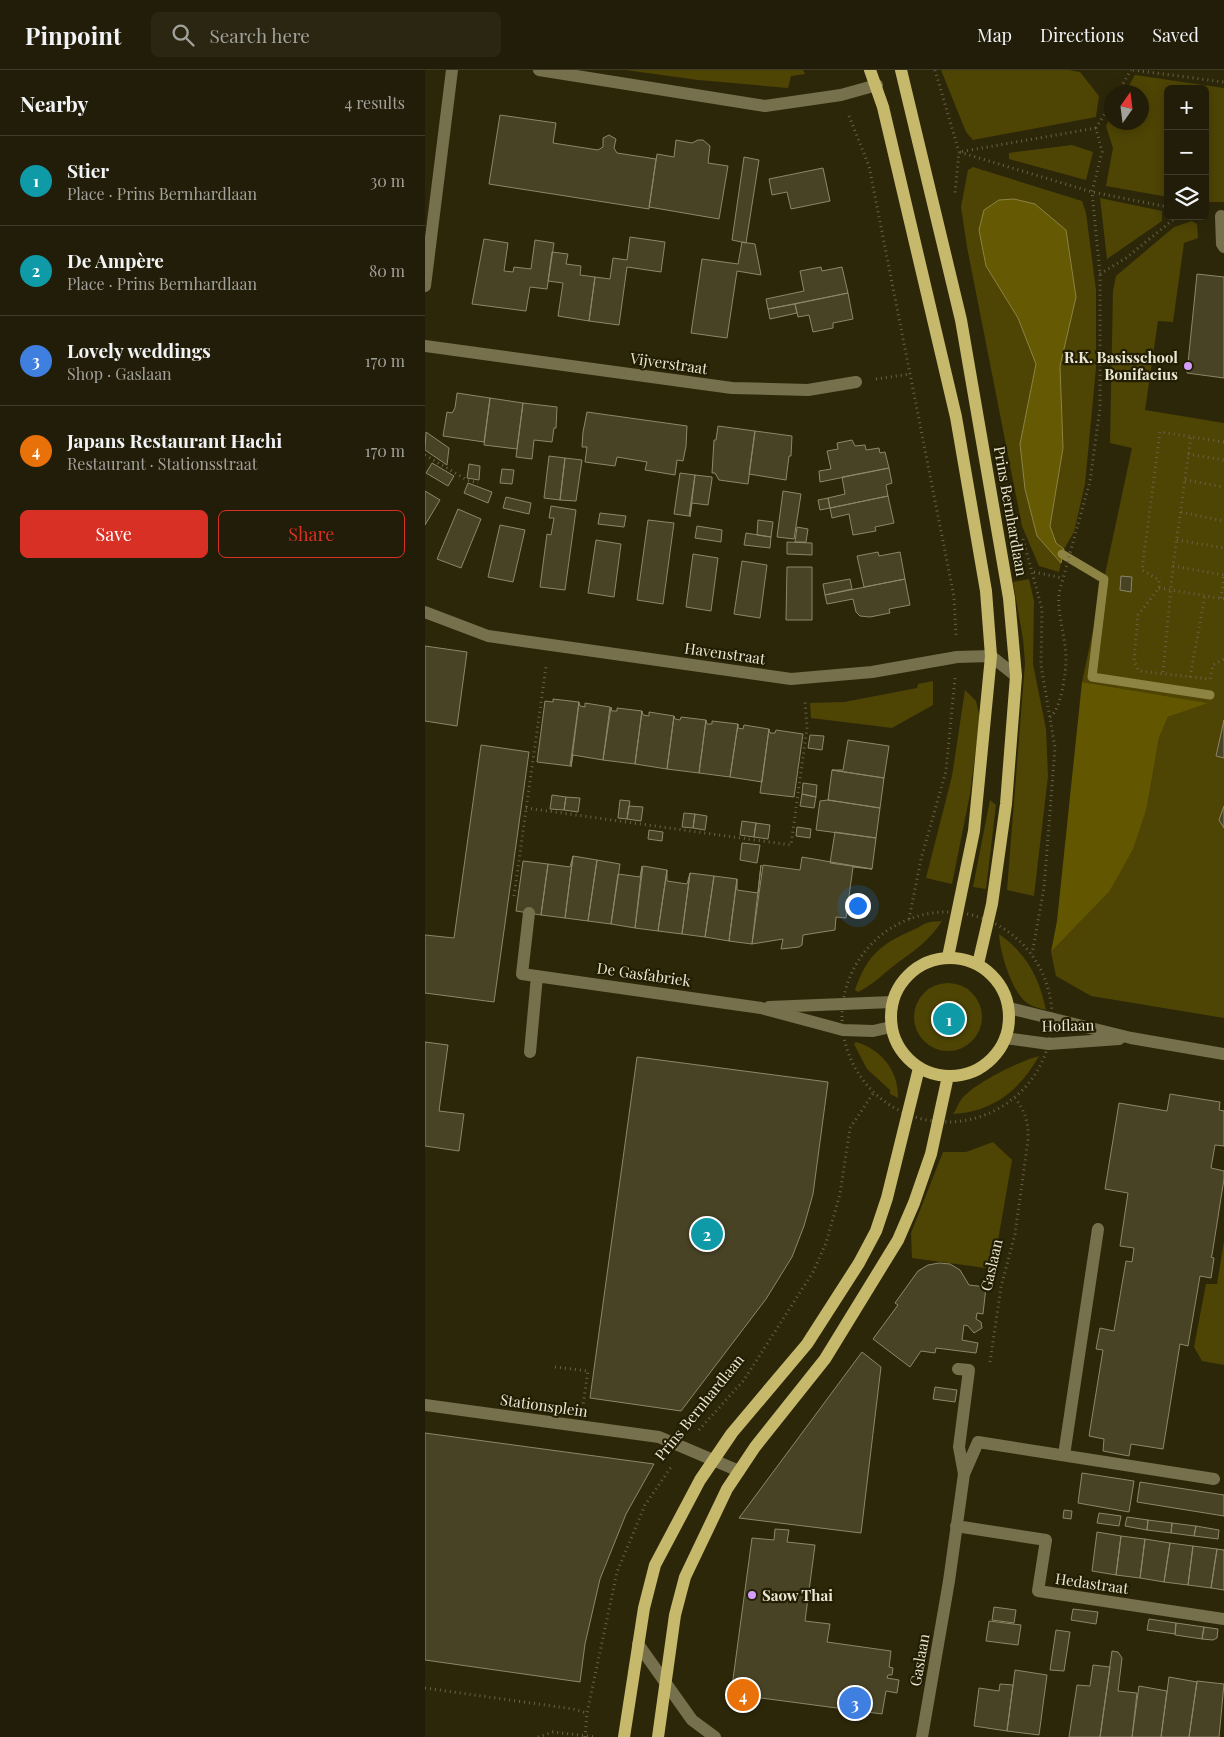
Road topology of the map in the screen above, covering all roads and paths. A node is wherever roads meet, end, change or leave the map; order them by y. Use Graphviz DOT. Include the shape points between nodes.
graph roads {
  1 [pos="452,70"];
  2 [pos="539,70"];
  3 [pos="870,70"];
  4 [pos="901,70"];
  5 [pos="1132,70"];
  6 [pos="1224,82"];
  7 [pos="877,85"];
  8 [pos="1122,85"];
  9 [pos="841,95"];
  10 [pos="1104,115"];
  11 [pos="1096,128"];
  12 [pos="1092,192"];
  13 [pos="1164,205"];
  14 [pos="1221,216"];
  15 [pos="1173,220"];
  16 [pos="1224,247"];
  17 [pos="1100,274"];
  18 [pos="425,286"];
  19 [pos="425,346"];
  20 [pos="910,374"];
  21 [pos="856,382"];
  22 [pos="1191,436"];
  23 [pos="1224,442"];
  24 [pos="1188,454"];
  25 [pos="425,455"];
  26 [pos="1224,460"];
  27 [pos="1185,480"];
  28 [pos="477,483"];
  29 [pos="1224,487"];
  30 [pos="1181,512"];
  31 [pos="1224,521"];
  32 [pos="1177,540"];
  33 [pos="1224,548"];
  34 [pos="1173,566"];
  35 [pos="1034,572"];
  36 [pos="1224,576"];
  37 [pos="1062,578"];
  38 [pos="1159,588"];
  39 [pos="1173,589"];
  40 [pos="1205,596"];
  41 [pos="1223,599"];
  42 [pos="425,612"];
  43 [pos="549,644"];
  44 [pos="991,656"];
  45 [pos="957,657"];
  46 [pos="1224,660"];
  47 [pos="1163,672"];
  48 [pos="1016,676"];
  49 [pos="804,678"];
  50 [pos="1190,678"];
  51 [pos="526,808"];
  52 [pos="513,904"];
  53 [pos="529,913"];
  54 [pos="909,919"];
  55 [pos="1032,954"];
  56 [pos="948,957"];
  57 [pos="978,964"];
  58 [pos="541,976"];
  59 [pos="892,1002"];
  60 [pos="761,1008"];
  61 [pos="1009,1008"];
  62 [pos="891,1027"];
  63 [pos="1005,1038"];
  64 [pos="1131,1038"];
  65 [pos="1049,1044"];
  66 [pos="533,1052"];
  67 [pos="1224,1054"];
  68 [pos="919,1068"];
  69 [pos="948,1076"];
  70 [pos="1015,1098"];
  71 [pos="909,1114"];
  72 [pos="940,1121"];
  73 [pos="1098,1229"];
  74 [pos="990,1365"];
  75 [pos="555,1367"];
  76 [pos="959,1369"];
  77 [pos="425,1405"];
  78 [pos="581,1426"];
  79 [pos="684,1446"];
  80 [pos="1064,1455"];
  81 [pos="715,1459"];
  82 [pos="739,1471"];
  83 [pos="964,1474"];
  84 [pos="1214,1479"];
  85 [pos="956,1526"];
  86 [pos="1224,1619"];
  87 [pos="638,1644"];
  88 [pos="664,1680"];
  89 [pos="425,1688"];
  90 [pos="587,1713"];
  91 [pos="585,1736"];
  92 [pos="538,1737"];
  93 [pos="596,1737"];
  94 [pos="624,1737"];
  95 [pos="658,1737"];
  96 [pos="715,1737"];
  97 [pos="922,1737"];
  1 -- 18 [label="street"];
  2 -- 9 [label="street" via="765,106"];
  3 -- 7 [label="main road"];
  4 -- 48 [label="main road, Prins Bernhardlaan" via="961,320 1009,598"];
  5 -- 6 [label="path"];
  5 -- 8 [label="path"];
  7 -- 9 [label="street"];
  7 -- 44 [label="main road" via="956,417 986,590"];
  9 -- 20 [label="path" via="869,166"];
  10 -- 11 [label="path"];
  11 -- 12 [label="path" via="1102,152"];
  11 -- 12 [label="path" via="959,152"];
  12 -- 13 [label="path"];
  12 -- 17 [label="path"];
  14 -- 16 [label="street"];
  15 -- 17 [label="path" via="1126,258"];
  17 -- 37 [label="path" via="1101,408 1090,481"];
  19 -- 21 [label="street, Vijverstraat" via="731,388 808,390"];
  20 -- 21 [label="path"];
  20 -- 45 [label="path" via="954,597"];
  22 -- 23 [label="path"];
  22 -- 24 [label="path"];
  22 -- 38 [label="path" via="1160,432 1142,570 1159,580"];
  24 -- 26 [label="path"];
  24 -- 27 [label="path"];
  25 -- 28 [label="path"];
  27 -- 29 [label="path"];
  27 -- 30 [label="path"];
  30 -- 31 [label="path"];
  30 -- 32 [label="path"];
  32 -- 33 [label="path"];
  32 -- 34 [label="path"];
  34 -- 36 [label="path"];
  34 -- 39 [label="path"];
  35 -- 37 [label="path"];
  36 -- 41 [label="path"];
  37 -- 55 [label="path" via="1057,607 1066,658 1058,708 1049,717 1055,748 1044,888"];
  38 -- 39 [label="path"];
  38 -- 47 [label="path" via="1138,614 1134,661 1139,671"];
  39 -- 40 [label="path"];
  39 -- 47 [label="path"];
  40 -- 41 [label="path"];
  40 -- 50 [label="path"];
  42 -- 43 [label="street, Havenstraat" via="488,636"];
  43 -- 49 [label="street, Havenstraat" via="791,679"];
  43 -- 51 [label="path"];
  44 -- 45 [label="street, Havenstraat"];
  44 -- 48 [label="street"];
  44 -- 56 [label="main road" via="974,831"];
  45 -- 49 [label="street, Havenstraat" via="872,672"];
  45 -- 54 [label="path" via="946,771"];
  46 -- 50 [label="path" via="1213,665 1210,679"];
  47 -- 50 [label="path"];
  48 -- 57 [label="main road, Prins Bernhardlaan" via="1001,844"];
  49 -- 51 [label="path" via="807,728 791,845"];
  51 -- 52 [label="path"];
  53 -- 58 [label="street, De Gasfabriek" via="522,974"];
  56 -- 57 [label="main road"];
  56 -- 59 [label="main road" via="929,961 912,970 903,979"];
  57 -- 61 [label="main road" via="999,982"];
  58 -- 60 [label="street, De Gasfabriek"];
  58 -- 66 [label="street"];
  59 -- 60 [label="street, De Gasfabriek"];
  59 -- 62 [label="main road"];
  60 -- 62 [label="street, De Gasfabriek" via="843,1030 873,1031"];
  61 -- 63 [label="main road"];
  61 -- 64 [label="street, Hoflaan"];
  62 -- 68 [label="main road" via="901,1050"];
  63 -- 65 [label="street, Hoflaan"];
  63 -- 69 [label="main road" via="996,1054 983,1066 961,1076"];
  64 -- 65 [label="street, Hoflaan"];
  64 -- 67 [label="street, Hoflaan"];
  65 -- 70 [label="path, Prins Bernhardlaan" via="1041,1064"];
  68 -- 69 [label="main road"];
  68 -- 71 [label="main road"];
  69 -- 72 [label="main road"];
  70 -- 72 [label="path, Prins Bernhardlaan" via="979,1116"];
  70 -- 74 [label="path, Gaslaan" via="1024,1109 1029,1128 1028,1140 1015,1234 1001,1287"];
  71 -- 72 [label="path, Prins Bernhardlaan"];
  71 -- 79 [label="path, Prins Bernhardlaan" via="874,1092 850,1128 840,1194 826,1243 813,1272 744,1380"];
  71 -- 81 [label="main road" via="887,1198 876,1230 859,1263 807,1344 732,1433"];
  72 -- 82 [label="main road" via="914,1203 878,1276 825,1359"];
  73 -- 80 [label="street"];
  75 -- 78 [label="path" via="588,1371"];
  76 -- 83 [label="street" via="969,1370 959,1447"];
  77 -- 78 [label="street, Stationsplein"];
  78 -- 79 [label="street, Stationsplein" via="659,1437"];
  79 -- 81 [label="street"];
  79 -- 90 [label="path, Prins Bernhardlaan" via="645,1505 617,1572"];
  80 -- 83 [label="street, Gaslaan" via="978,1442"];
  80 -- 84 [label="street, Gaslaan"];
  81 -- 82 [label="street"];
  81 -- 87 [label="main road" via="676,1522 655,1565"];
  82 -- 88 [label="main road" via="703,1536 685,1577"];
  83 -- 85 [label="street, Gaslaan"];
  85 -- 86 [label="street, Hedastraat" via="1046,1540 1038,1591"];
  85 -- 97 [label="street, Gaslaan"];
  87 -- 88 [label="street"];
  87 -- 94 [label="main road"];
  88 -- 95 [label="main road"];
  88 -- 96 [label="street" via="692,1720"];
  89 -- 90 [label="path"];
  90 -- 91 [label="path, Prins Bernhardlaan"];
  91 -- 92 [label="path" via="553,1732"];
  91 -- 93 [label="path"];
}
